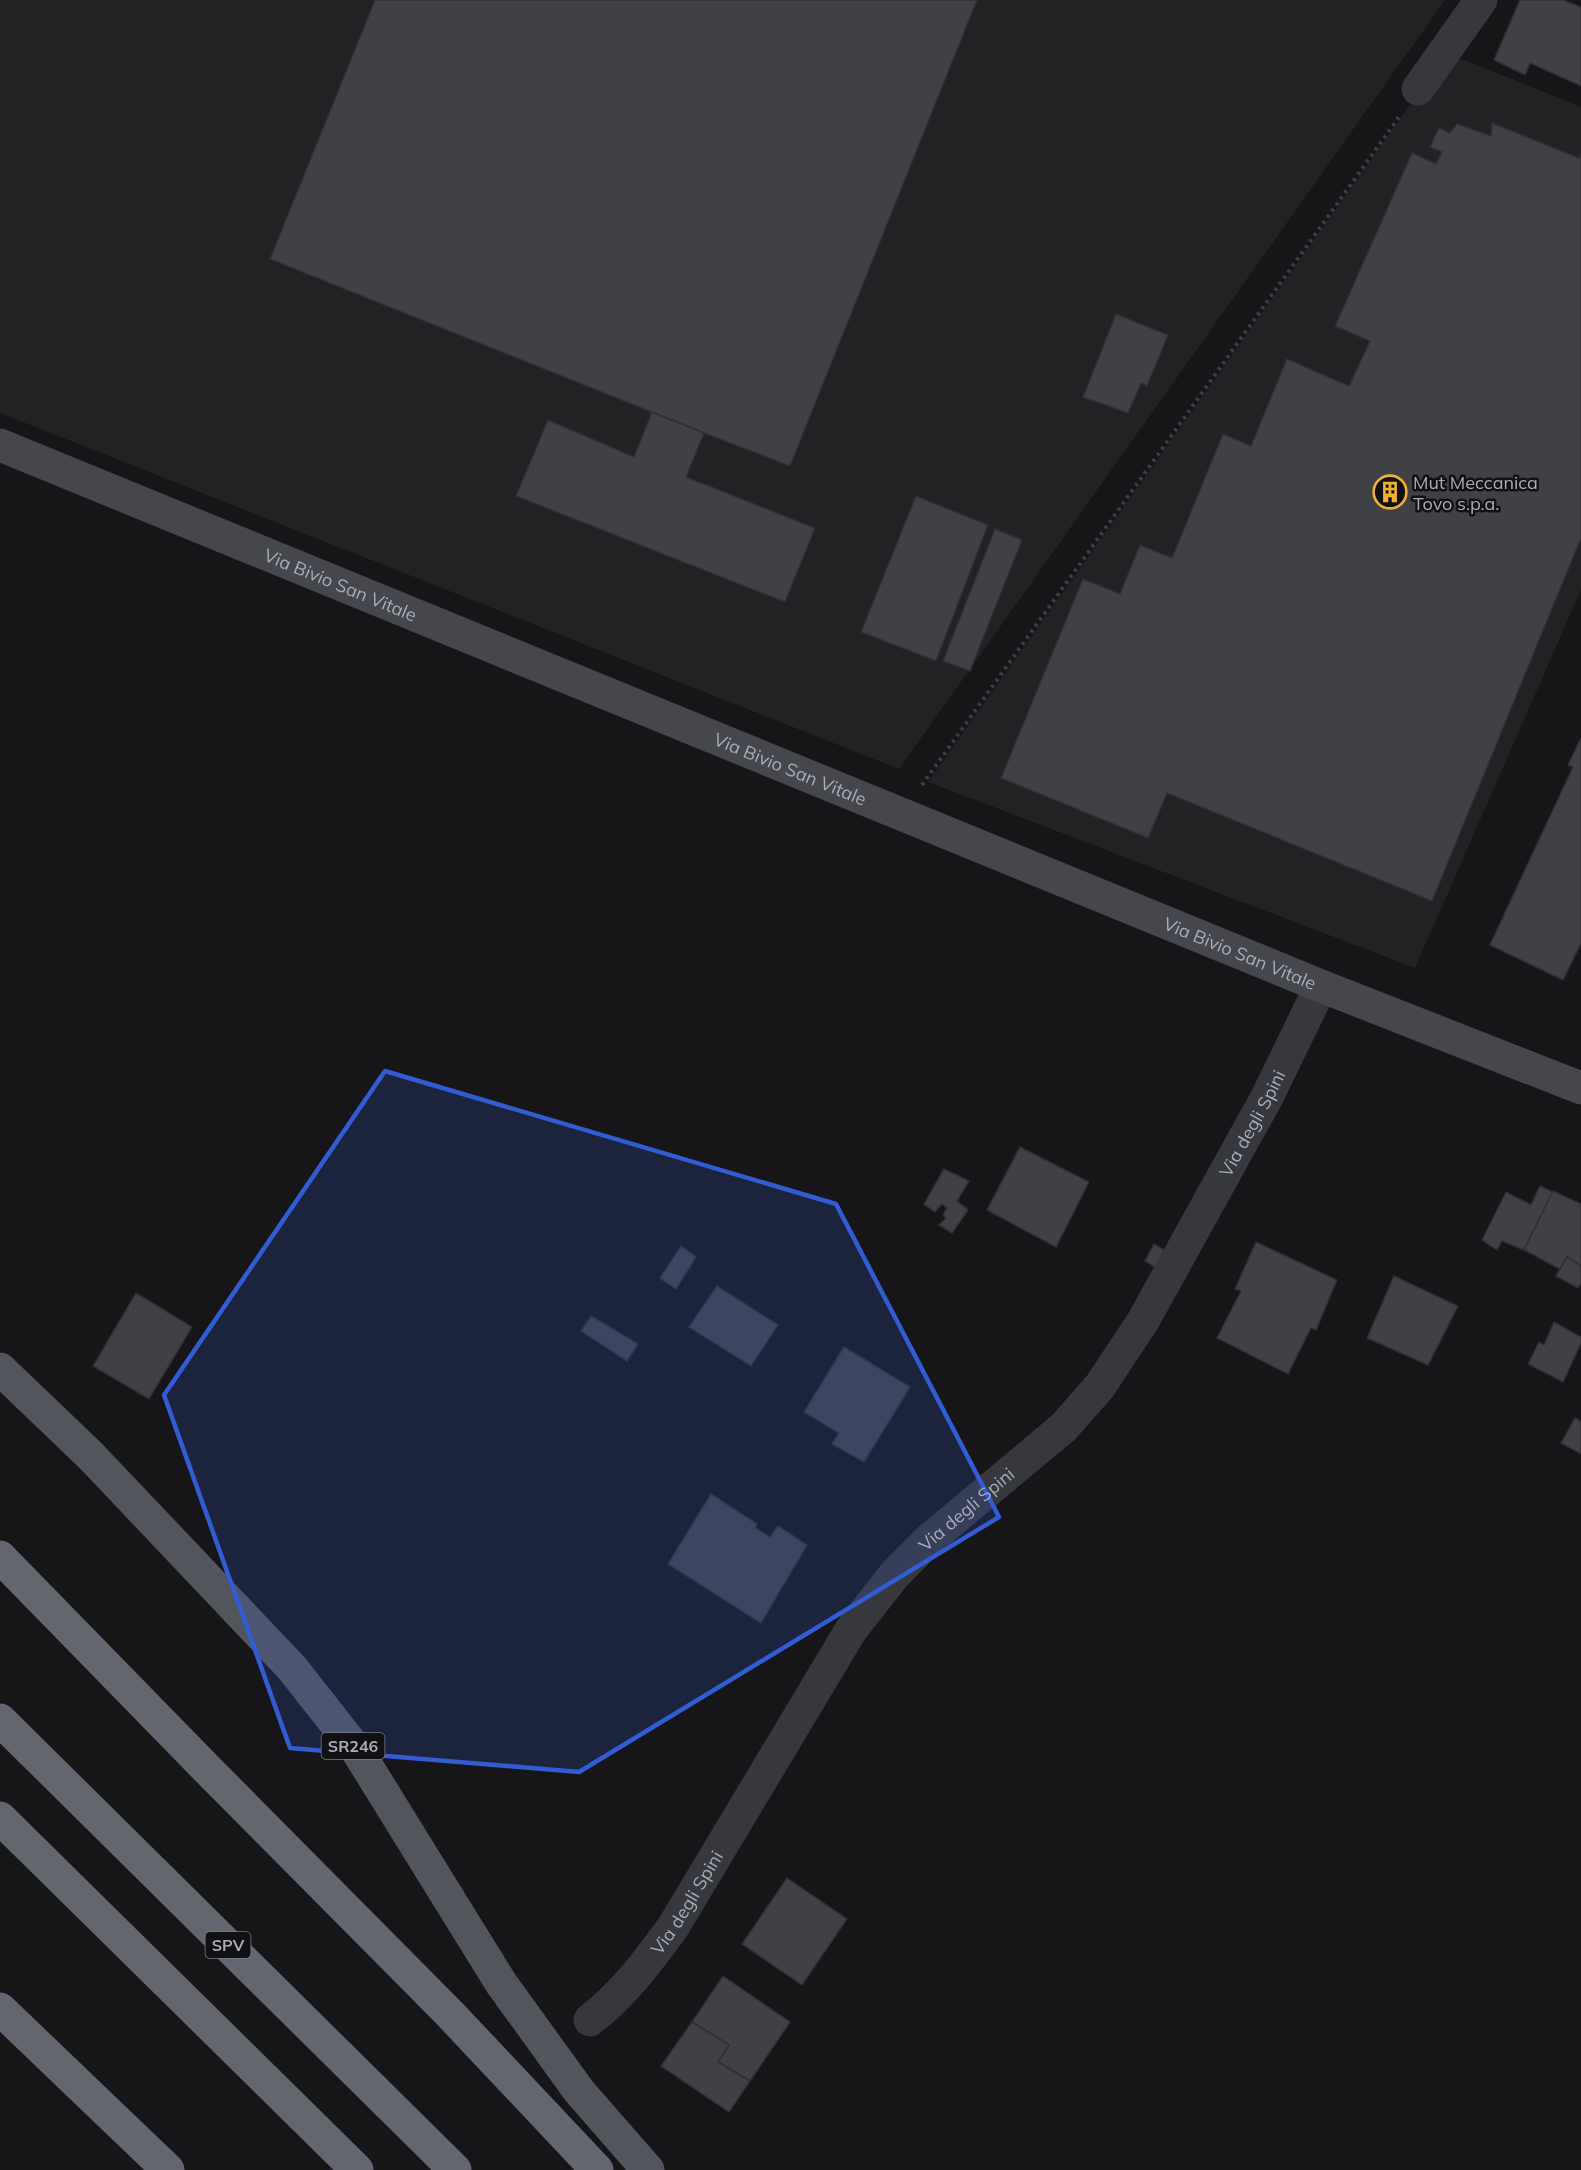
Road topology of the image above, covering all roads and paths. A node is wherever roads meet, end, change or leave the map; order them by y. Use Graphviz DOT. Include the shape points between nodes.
graph roads {
  1 [pos="1481,0"];
  2 [pos="1418,90"];
  3 [pos="0,446"];
  4 [pos="902,814"];
  5 [pos="1321,986"];
  6 [pos="1581,1088"];
  7 [pos="0,1369"];
  8 [pos="0,1557"];
  9 [pos="0,1720"];
  10 [pos="0,1818"];
  11 [pos="0,2009"];
  12 [pos="590,2020"];
  13 [pos="168,2170"];
  14 [pos="357,2170"];
  15 [pos="455,2170"];
  16 [pos="597,2170"];
  17 [pos="648,2170"];
  1 -- 2 [label="street"];
  2 -- 4 [label="path"];
  3 -- 4 [label="main road, Via Bivio San Vitale"];
  4 -- 5 [label="main road, Via Bivio San Vitale"];
  5 -- 6 [label="main road, Via Bivio San Vitale"];
  5 -- 12 [label="street, Via degli Spini" via="1267,1097 1143,1321 1101,1386 1064,1427 930,1539 895,1574 851,1630 673,1927 619,1996"];
  7 -- 17 [label="main road, SR246" via="92,1456 292,1668 357,1752 501,1983 579,2091"];
  8 -- 16 [label="highway" via="450,2014"];
  9 -- 15 [label="highway, SPV"];
  10 -- 14 [label="highway"];
  11 -- 13 [label="highway"];
}
